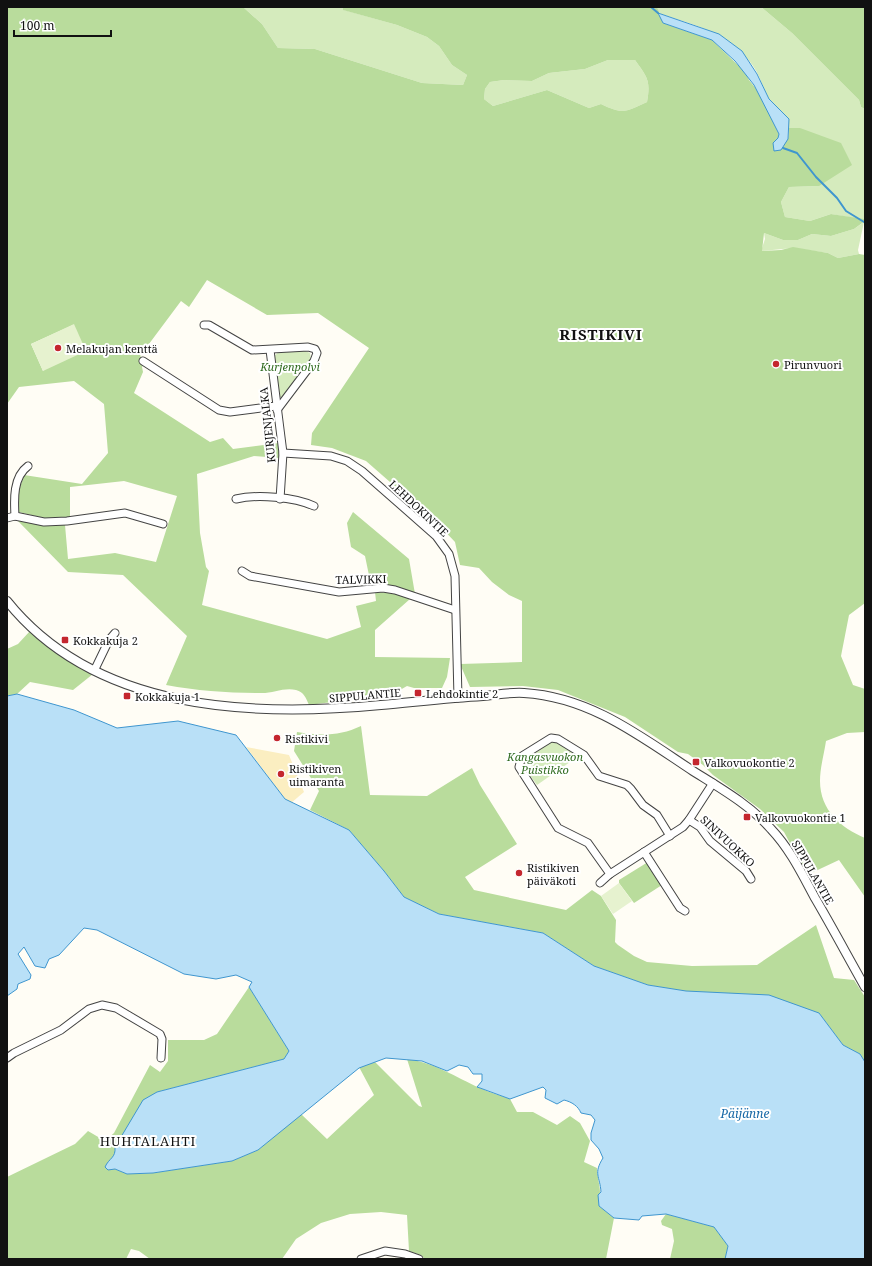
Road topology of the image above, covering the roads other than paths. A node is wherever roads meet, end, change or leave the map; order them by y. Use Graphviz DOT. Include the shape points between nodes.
graph roads {
  1 [pos="204,325"];
  2 [pos="270,350"];
  3 [pos="143,361"];
  4 [pos="277,408"];
  5 [pos="283,453"];
  6 [pos="28,466"];
  7 [pos="236,499"];
  8 [pos="280,499"];
  9 [pos="314,506"];
  10 [pos="15,516"];
  11 [pos="7,518"];
  12 [pos="163,524"];
  13 [pos="242,571"];
  14 [pos="8,604"];
  15 [pos="455,610"];
  16 [pos="115,633"];
  17 [pos="95,670"];
  18 [pos="458,698"];
  19 [pos="713,783"];
  20 [pos="690,820"];
  21 [pos="670,836"];
  22 [pos="644,852"];
  23 [pos="610,874"];
  24 [pos="751,879"];
  25 [pos="600,883"];
  26 [pos="685,910"];
  27 [pos="865,987"];
  28 [pos="7,1058"];
  29 [pos="161,1058"];
  30 [pos="361,1259"];
  31 [pos="419,1259"];
  1 -- 2 [label="street" via="209,325 246,348"];
  2 -- 4 [label="street, KURJENJALKA"];
  2 -- 4 [label="street" via="308,347 315,349 317,353 314,361"];
  3 -- 4 [label="street" via="219,410 230,412"];
  4 -- 5 [label="street, KURJENJALKA"];
  5 -- 8 [label="street, KURJENJALKA"];
  5 -- 15 [label="street, LEHDOKINTIE" via="331,456 346,461 362,471 436,536 449,554 452,563 455,576"];
  6 -- 10 [label="street" via="17,482"];
  7 -- 8 [label="street" via="247,496"];
  8 -- 9 [label="street"];
  10 -- 11 [label="street"];
  10 -- 12 [label="street" via="44,522 125,513"];
  13 -- 15 [label="street, TALVIKKI" via="250,576 339,592 383,588 395,590"];
  14 -- 17 [label="street, SIPPULANTIE" via="49,641"];
  15 -- 18 [label="street, LEHDOKINTIE"];
  16 -- 17 [label="street"];
  17 -- 18 [label="street, SIPPULANTIE" via="171,698 242,709 328,709"];
  18 -- 19 [label="street, SIPPULANTIE" via="522,693 557,698 588,707 616,720"];
  19 -- 20 [label="street"];
  19 -- 27 [label="street, SIPPULANTIE" via="758,816 781,840"];
  20 -- 21 [label="street"];
  20 -- 24 [label="street, SINIVUOKKO" via="710,841 746,871"];
  21 -- 22 [label="street"];
  21 -- 23 [label="street" via="657,815 643,805 627,785 600,776 584,755 558,739 551,738 522,756 519,767 558,828 588,843"];
  22 -- 23 [label="street"];
  22 -- 26 [label="street" via="680,908"];
  23 -- 25 [label="street"];
  28 -- 29 [label="street" via="61,1030 89,1009 102,1005 116,1008 160,1034"];
  30 -- 31 [label="street" via="385,1251"];
}
